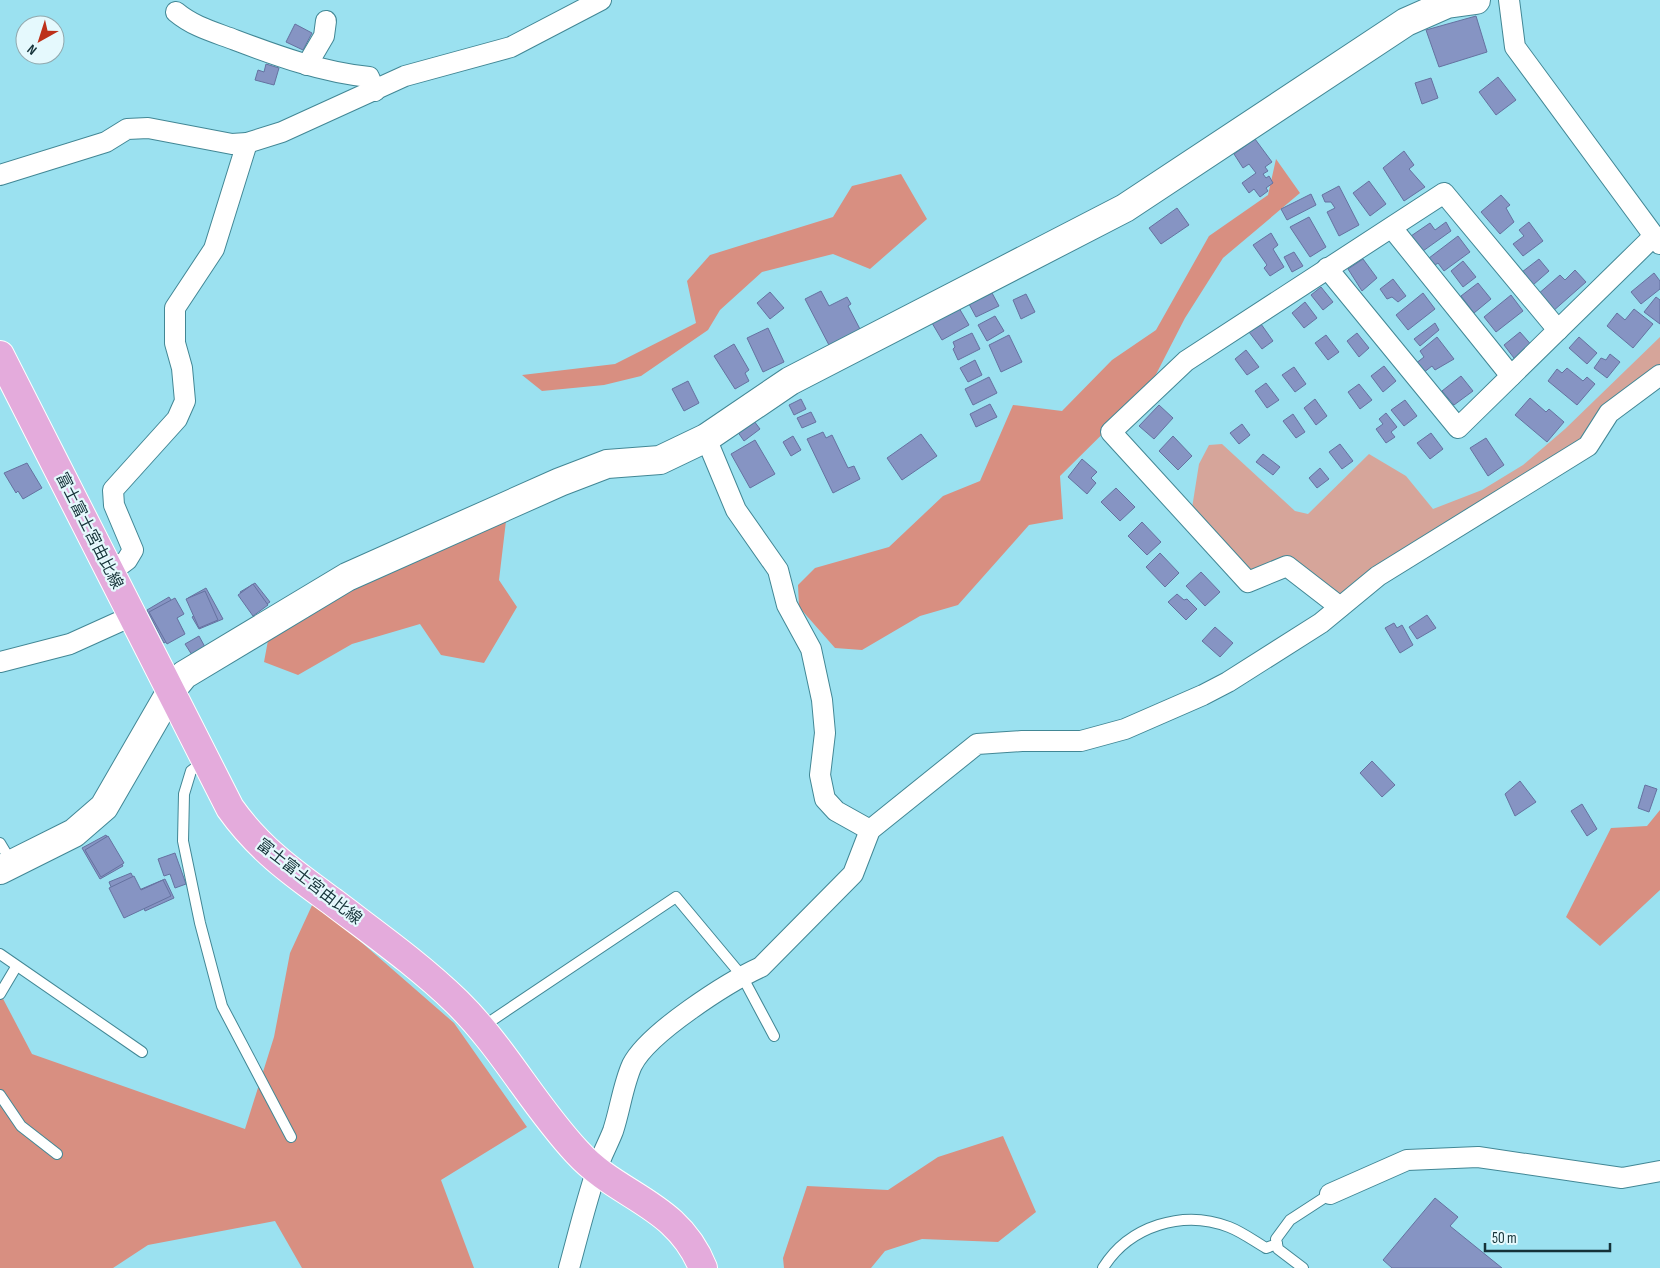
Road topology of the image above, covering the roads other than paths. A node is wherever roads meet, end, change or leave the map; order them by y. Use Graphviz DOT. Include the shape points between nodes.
graph roads {
  1 [pos="601,0"];
  2 [pos="1476,0"];
  3 [pos="1509,0"];
  4 [pos="176,12"];
  5 [pos="326,21"];
  6 [pos="307,65"];
  7 [pos="375,91"];
  8 [pos="247,143"];
  9 [pos="0,175"];
  10 [pos="1392,228"];
  11 [pos="1657,240"];
  12 [pos="1327,268"];
  13 [pos="1558,330"];
  14 [pos="0,355"];
  15 [pos="1660,375"];
  16 [pos="1511,376"];
  17 [pos="706,438"];
  18 [pos="111,572"];
  19 [pos="1340,607"];
  20 [pos="132,616"];
  21 [pos="0,662"];
  22 [pos="171,691"];
  23 [pos="206,760"];
  24 [pos="870,830"];
  25 [pos="4,859"];
  26 [pos="0,954"];
  27 [pos="16,967"];
  28 [pos="742,976"];
  29 [pos="0,994"];
  30 [pos="482,1028"];
  31 [pos="774,1036"];
  32 [pos="142,1052"];
  33 [pos="0,1095"];
  34 [pos="291,1136"];
  35 [pos="57,1154"];
  36 [pos="597,1170"];
  37 [pos="1660,1171"];
  38 [pos="1330,1194"];
  39 [pos="1277,1244"];
  40 [pos="569,1268"];
  41 [pos="702,1268"];
  42 [pos="1103,1268"];
  43 [pos="1303,1268"];
  1 -- 7 [label="street" via="511,47 405,76"];
  2 -- 17 [label="street" via="1447,4 1406,22 1125,208 790,381"];
  3 -- 11 [label="street" via="1515,47"];
  4 -- 6 [label="street" via="190,24 275,57"];
  5 -- 6 [label="street" via="324,36"];
  6 -- 7 [label="street" via="337,74 370,77"];
  7 -- 8 [label="street" via="282,132"];
  8 -- 9 [label="street" via="232,144 148,128 127,129 106,142"];
  8 -- 18 [label="street" via="214,249 175,308 175,343 182,368 185,401 178,419 113,490 114,504 133,550 127,560"];
  10 -- 12 [label="street"];
  10 -- 13 [label="street" via="1444,193"];
  10 -- 16 [label="street"];
  11 -- 13 [label="street"];
  12 -- 16 [label="street" via="1458,428"];
  12 -- 19 [label="street" via="1186,361 1111,432 1248,582 1287,566"];
  13 -- 16 [label="street"];
  14 -- 18 [label="main road, 富士富士宮由比線"];
  15 -- 19 [label="street" via="1609,413 1588,446 1378,576"];
  17 -- 22 [label="street" via="660,460 607,464 560,482 347,577 184,675"];
  17 -- 24 [label="street" via="736,510 778,570 787,605 811,649 822,700 825,733 820,775 825,799 836,811"];
  18 -- 20 [label="main road, 富士富士宮由比線"];
  19 -- 24 [label="street" via="1321,623 1228,682 1125,728 1081,741 977,744"];
  20 -- 21 [label="street" via="70,644"];
  20 -- 22 [label="main road, 富士富士宮由比線"];
  22 -- 23 [label="main road, 富士富士宮由比線"];
  22 -- 25 [label="street" via="104,806 74,833"];
  23 -- 30 [label="main road, 富士富士宮由比線" via="230,808 248,833 280,863 410,960"];
  23 -- 34 [label="lane" via="191,771 184,794 183,842 200,923 222,1006"];
  24 -- 28 [label="street" via="853,874 761,967"];
  26 -- 27 [label="lane"];
  27 -- 29 [label="lane"];
  27 -- 32 [label="lane"];
  28 -- 30 [label="lane" via="676,897"];
  28 -- 31 [label="lane"];
  28 -- 36 [label="street" via="662,1032 642,1051 632,1066"];
  30 -- 36 [label="main road, 富士富士宮由比線" via="577,1153"];
  33 -- 35 [label="lane" via="21,1126"];
  36 -- 40 [label="street"];
  36 -- 41 [label="main road, 富士富士宮由比線" via="662,1212 696,1251"];
  37 -- 38 [label="street" via="1622,1178 1478,1157 1407,1160"];
  38 -- 39 [label="lane" via="1290,1220 1276,1239"];
  39 -- 42 [label="lane" via="1266,1248 1231,1227 1201,1220 1183,1220 1150,1227 1135,1235 1122,1244"];
  39 -- 43 [label="lane" via="1278,1249"];
}
